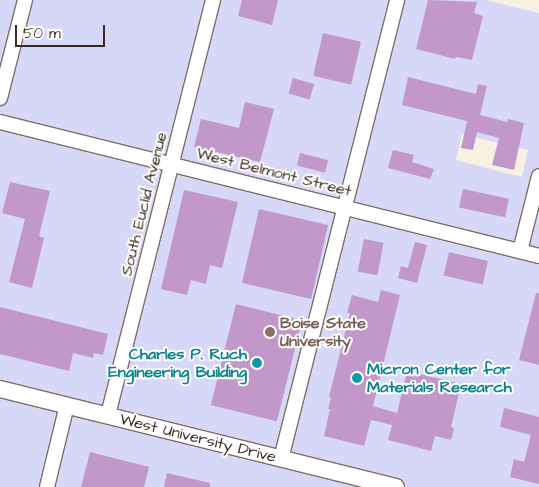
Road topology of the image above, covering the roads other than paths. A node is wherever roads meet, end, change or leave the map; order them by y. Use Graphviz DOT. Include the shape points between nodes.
graph roads {
  1 [pos="25,0"];
  2 [pos="213,0"];
  3 [pos="397,0"];
  4 [pos="0,98"];
  5 [pos="0,122"];
  6 [pos="173,165"];
  7 [pos="539,176"];
  8 [pos="344,208"];
  9 [pos="520,251"];
  10 [pos="539,256"];
  11 [pos="0,389"];
  12 [pos="67,405"];
  13 [pos="108,415"];
  14 [pos="281,459"];
  15 [pos="47,487"];
  16 [pos="396,487"];
  1 -- 4 [label="street"];
  2 -- 6 [label="street, South Euclid Avenue"];
  3 -- 8 [label="street"];
  5 -- 6 [label="street, West Belmont Street"];
  6 -- 8 [label="street, West Belmont Street"];
  6 -- 13 [label="street, South Euclid Avenue"];
  7 -- 9 [label="street"];
  8 -- 9 [label="street, West Belmont Street"];
  8 -- 14 [label="street"];
  9 -- 10 [label="street, West Belmont Street"];
  11 -- 12 [label="street, West University Drive"];
  12 -- 13 [label="street, West University Drive"];
  12 -- 15 [label="street"];
  13 -- 14 [label="street, West University Drive"];
  14 -- 16 [label="street, West University Drive"];
}
